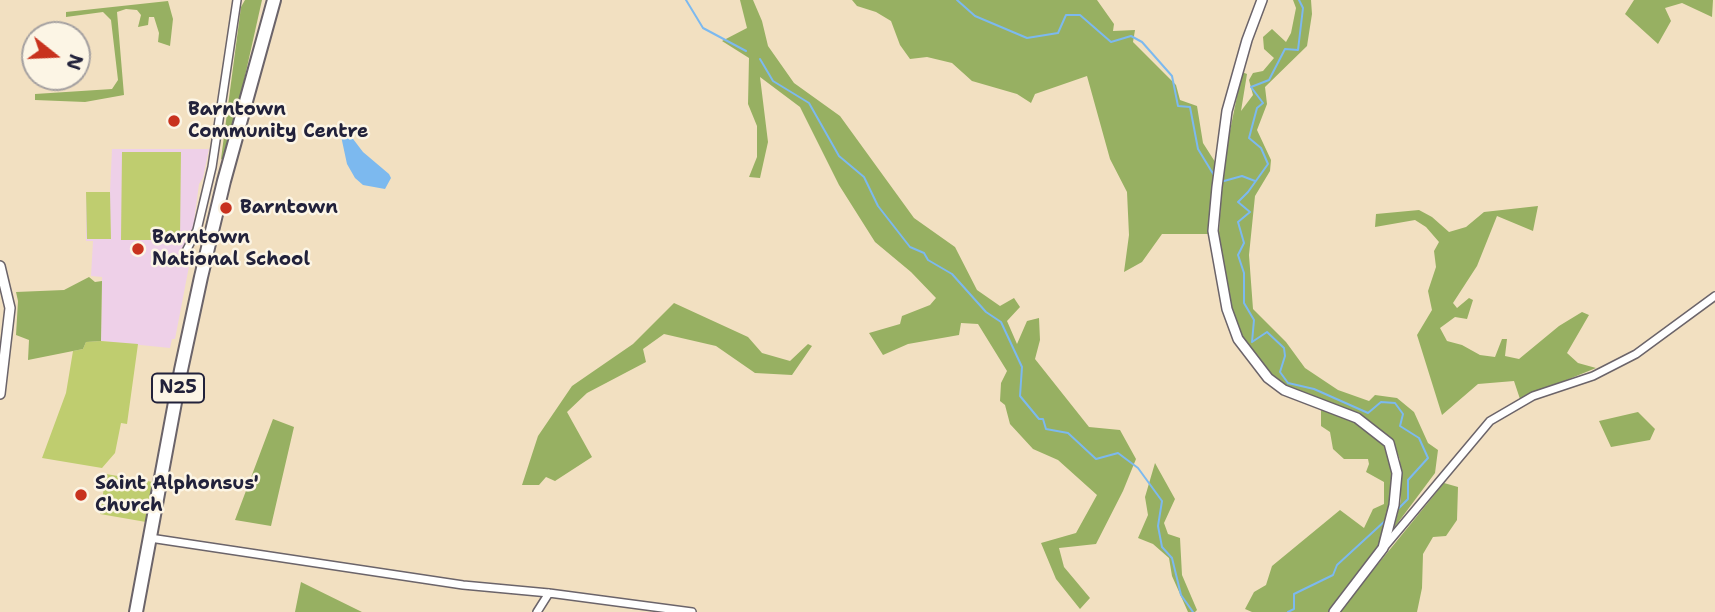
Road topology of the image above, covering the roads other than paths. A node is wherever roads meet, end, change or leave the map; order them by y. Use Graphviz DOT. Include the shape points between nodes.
graph roads {
  1 [pos="237,0"];
  2 [pos="274,0"];
  3 [pos="1262,0"];
  4 [pos="184,255"];
  5 [pos="0,266"];
  6 [pos="1715,296"];
  7 [pos="0,394"];
  8 [pos="150,538"];
  9 [pos="1383,548"];
  10 [pos="549,593"];
  11 [pos="136,612"];
  12 [pos="537,612"];
  13 [pos="692,612"];
  14 [pos="1334,612"];
  1 -- 4 [label="street" via="214,158 197,230"];
  2 -- 8 [label="highway, N25" via="204,264"];
  3 -- 9 [label="street" via="1227,111 1217,187 1213,231 1227,309 1238,339 1268,378 1284,390 1357,418 1389,443 1397,473"];
  5 -- 7 [label="street" via="10,308"];
  6 -- 9 [label="street" via="1636,354 1593,376 1533,396 1490,421"];
  8 -- 10 [label="street" via="463,585"];
  8 -- 11 [label="highway, N25"];
  9 -- 14 [label="street"];
  10 -- 12 [label="street"];
  10 -- 13 [label="street"];
}
